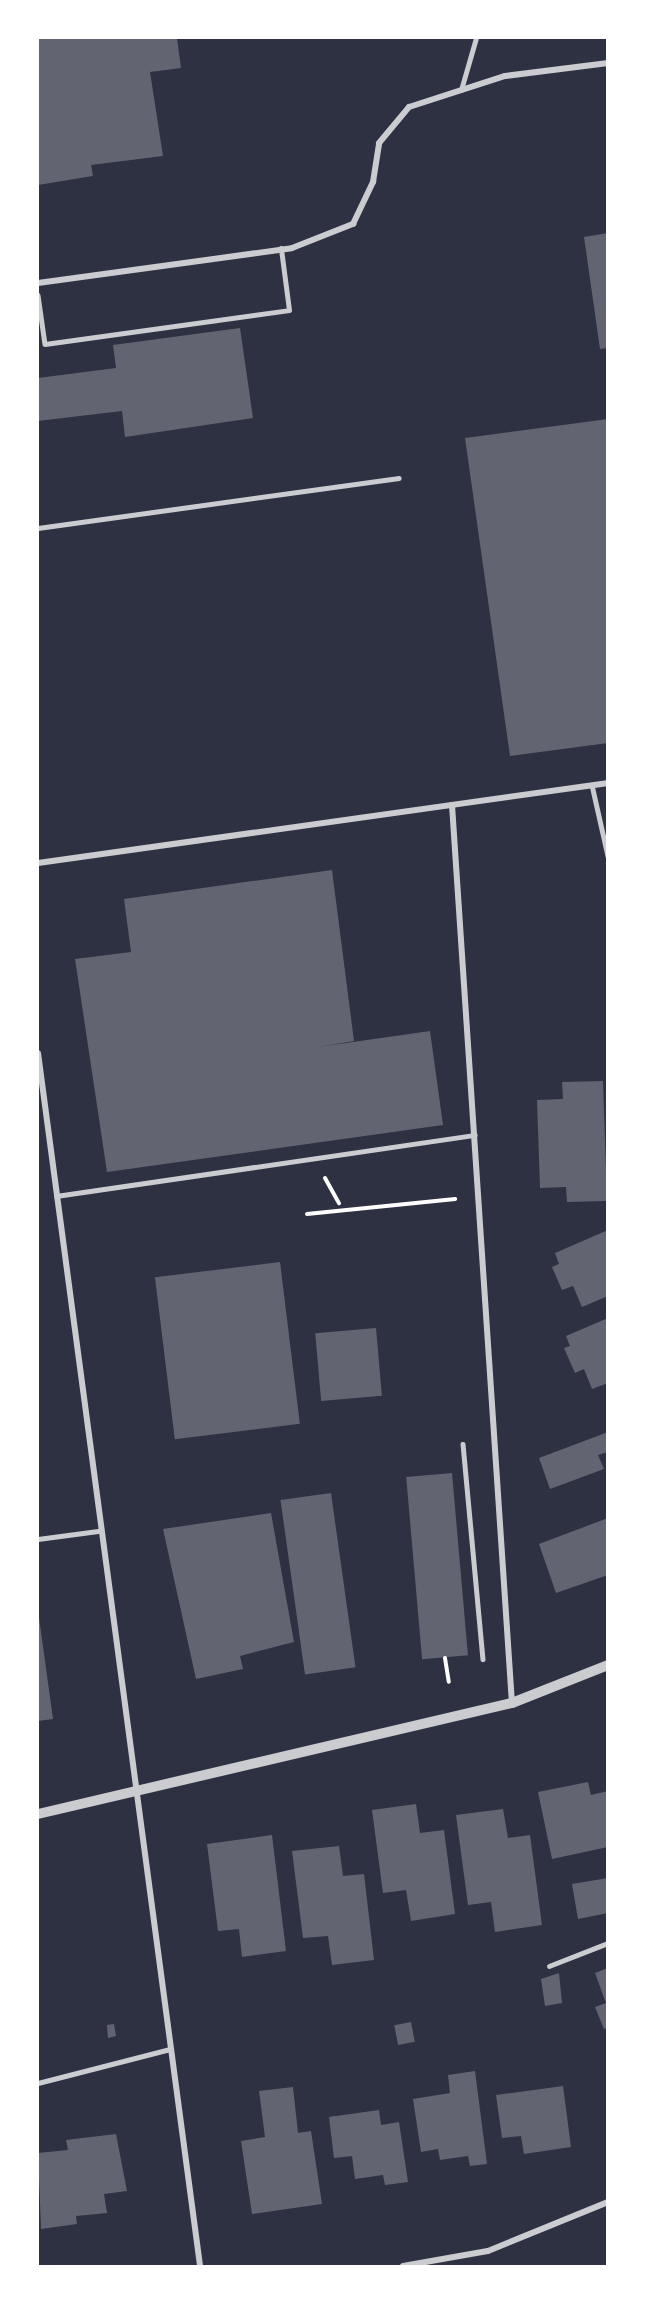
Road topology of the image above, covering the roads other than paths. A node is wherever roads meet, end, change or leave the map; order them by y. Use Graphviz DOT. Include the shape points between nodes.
graph roads {
  1 [pos="476,38"];
  2 [pos="608,63"];
  3 [pos="461,90"];
  4 [pos="281,249"];
  5 [pos="38,283"];
  6 [pos="38,295"];
  7 [pos="399,478"];
  8 [pos="38,528"];
  9 [pos="608,783"];
  10 [pos="592,785"];
  11 [pos="452,805"];
  12 [pos="608,856"];
  13 [pos="38,863"];
  14 [pos="38,1053"];
  15 [pos="475,1135"];
  16 [pos="56,1196"];
  17 [pos="463,1444"];
  18 [pos="99,1531"];
  19 [pos="38,1539"];
  20 [pos="483,1659"];
  21 [pos="608,1665"];
  22 [pos="512,1703"];
  23 [pos="138,1792"];
  24 [pos="38,1814"];
  25 [pos="608,1942"];
  26 [pos="549,1966"];
  27 [pos="170,2049"];
  28 [pos="38,2083"];
  29 [pos="608,2202"];
  30 [pos="200,2266"];
  31 [pos="403,2266"];
  1 -- 3 [label="lane"];
  2 -- 3 [label="street" via="505,76"];
  3 -- 4 [label="street" via="410,106 379,143 373,182 353,224"];
  4 -- 5 [label="street"];
  4 -- 6 [label="lane" via="289,310 45,345"];
  7 -- 8 [label="lane"];
  9 -- 10 [label="street"];
  10 -- 11 [label="street"];
  10 -- 12 [label="lane"];
  11 -- 13 [label="street"];
  11 -- 15 [label="street"];
  14 -- 16 [label="street"];
  15 -- 16 [label="lane"];
  15 -- 22 [label="street"];
  16 -- 18 [label="street"];
  17 -- 20 [label="lane"];
  18 -- 19 [label="lane"];
  18 -- 23 [label="street"];
  21 -- 22 [label="street"];
  22 -- 23 [label="street"];
  23 -- 24 [label="street"];
  23 -- 27 [label="street"];
  25 -- 26 [label="lane"];
  27 -- 28 [label="lane"];
  27 -- 30 [label="street"];
  29 -- 31 [label="street" via="488,2251"];
}
